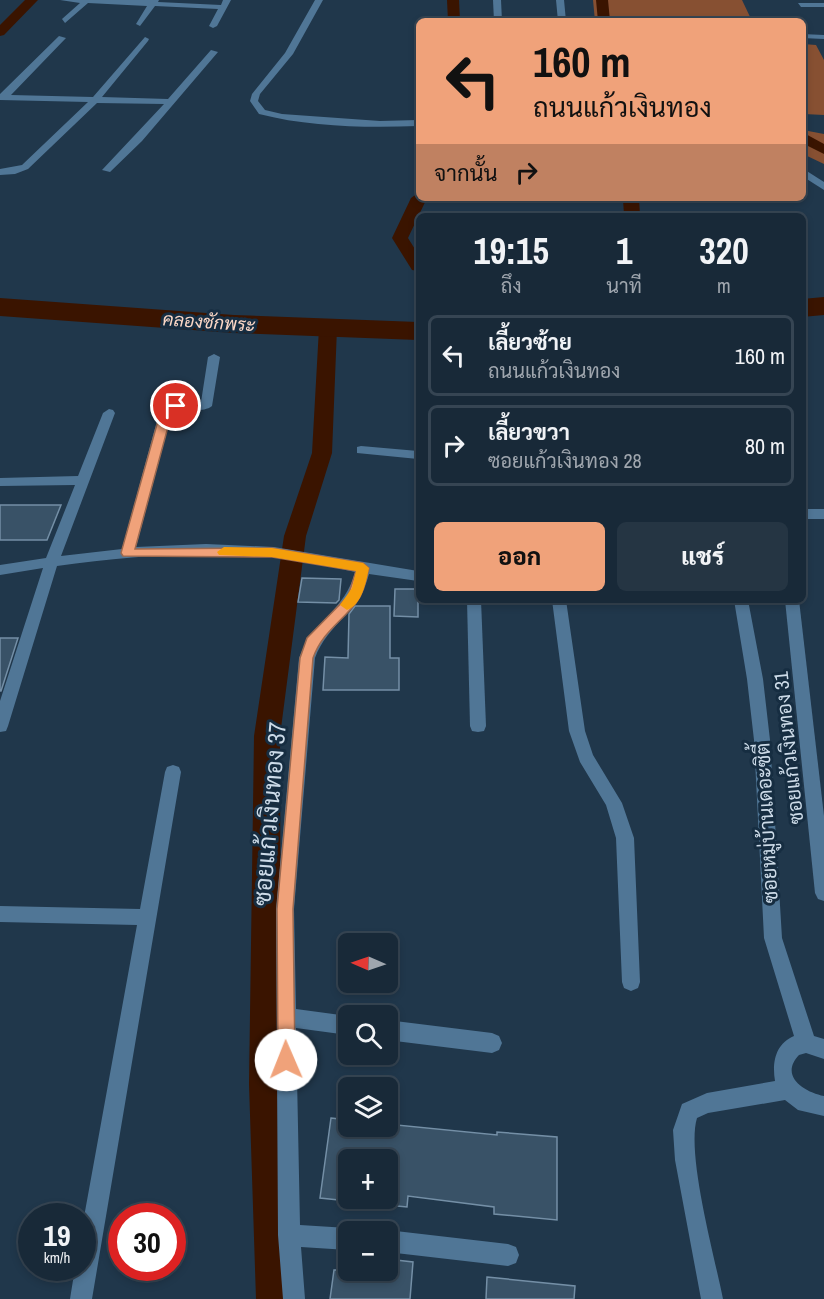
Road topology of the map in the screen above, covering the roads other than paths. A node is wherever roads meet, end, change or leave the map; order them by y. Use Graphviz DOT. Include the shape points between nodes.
graph roads {
  1 [pos="64,0"];
  2 [pos="319,0"];
  3 [pos="497,0"];
  4 [pos="560,0"];
  5 [pos="86,1"];
  6 [pos="154,2"];
  7 [pos="224,3"];
  8 [pos="801,5"];
  9 [pos="824,5"];
  10 [pos="498,18"];
  11 [pos="562,18"];
  12 [pos="65,21"];
  13 [pos="140,24"];
  14 [pos="213,26"];
  15 [pos="806,36"];
  16 [pos="824,37"];
  17 [pos="62,38"];
  18 [pos="146,39"];
  19 [pos="214,52"];
  20 [pos="2,97"];
  21 [pos="95,99"];
  22 [pos="168,102"];
  23 [pos="416,123"];
  24 [pos="395,125"];
  25 [pos="416,130"];
  26 [pos="108,170"];
  27 [pos="0,172"];
  28 [pos="806,174"];
  29 [pos="824,187"];
  30 [pos="214,357"];
  31 [pos="109,413"];
  32 [pos="361,450"];
  33 [pos="416,455"];
  34 [pos="83,480"];
  35 [pos="0,482"];
  36 [pos="806,514"];
  37 [pos="824,514"];
  38 [pos="128,553"];
  39 [pos="52,561"];
  40 [pos="363,568"];
  41 [pos="0,570"];
  42 [pos="416,576"];
  43 [pos="474,603"];
  44 [pos="559,603"];
  45 [pos="741,603"];
  46 [pos="792,603"];
  47 [pos="0,726"];
  48 [pos="477,726"];
  49 [pos="173,772"];
  50 [pos="819,782"];
  51 [pos="824,892"];
  52 [pos="0,914"];
  53 [pos="147,917"];
  54 [pos="631,982"];
  55 [pos="286,1017"];
  56 [pos="338,1024"];
  57 [pos="398,1031"];
  58 [pos="492,1043"];
  59 [pos="815,1046"];
  60 [pos="789,1089"];
  61 [pos="824,1106"];
  62 [pos="289,1235"];
  63 [pos="338,1238"];
  64 [pos="398,1243"];
  65 [pos="508,1255"];
  66 [pos="81,1299"];
  67 [pos="294,1299"];
  68 [pos="712,1299"];
  1 -- 5 [label="street"];
  2 -- 24 [label="street" via="289,54 256,94 257,106 262,112 282,117"];
  3 -- 10 [label="street"];
  4 -- 11 [label="street"];
  5 -- 6 [label="street"];
  5 -- 12 [label="street"];
  6 -- 7 [label="street"];
  6 -- 13 [label="street"];
  7 -- 14 [label="street"];
  8 -- 9 [label="street"];
  15 -- 16 [label="street"];
  17 -- 20 [label="street"];
  18 -- 21 [label="street"];
  19 -- 22 [label="street"];
  20 -- 21 [label="street"];
  21 -- 22 [label="street"];
  21 -- 27 [label="street" via="25,167"];
  22 -- 26 [label="street"];
  23 -- 24 [label="street"];
  24 -- 25 [label="street"];
  28 -- 29 [label="street"];
  30 -- 38 [label="street" via="206,406 166,410"];
  31 -- 34 [label="street"];
  32 -- 33 [label="street"];
  34 -- 35 [label="street"];
  34 -- 39 [label="street"];
  36 -- 37 [label="street"];
  38 -- 39 [label="street"];
  38 -- 40 [label="street" via="272,552"];
  39 -- 41 [label="street"];
  39 -- 47 [label="street"];
  40 -- 42 [label="street"];
  40 -- 55 [label="street, ซอยแก้วเงินทอง 37" via="352,599 318,634 307,658 285,909"];
  43 -- 48 [label="street"];
  44 -- 54 [label="street" via="577,731 586,757 614,803 625,838"];
  45 -- 59 [label="street, ซอยหมู่บ้านเดอะซิตี้" via="762,740 773,938"];
  46 -- 50 [label="street, ซอยแก้วเงินทอง 31"];
  49 -- 53 [label="street"];
  50 -- 51 [label="street, ซอยแก้วเงินทอง 31"];
  52 -- 53 [label="street"];
  53 -- 66 [label="street"];
  55 -- 56 [label="street"];
  55 -- 62 [label="street, ซอยแก้วเงินทอง 37"];
  57 -- 58 [label="street"];
  59 -- 60 [label="street, ซอยหมู่บ้านเดอะซิตี้" via="796,1045 782,1058 783,1079"];
  60 -- 61 [label="street" via="805,1103"];
  60 -- 68 [label="street" via="707,1103 689,1111 683,1130 685,1160"];
  62 -- 63 [label="street"];
  62 -- 67 [label="street, ซอยแก้วเงินทอง 37"];
  64 -- 65 [label="street"];
}
